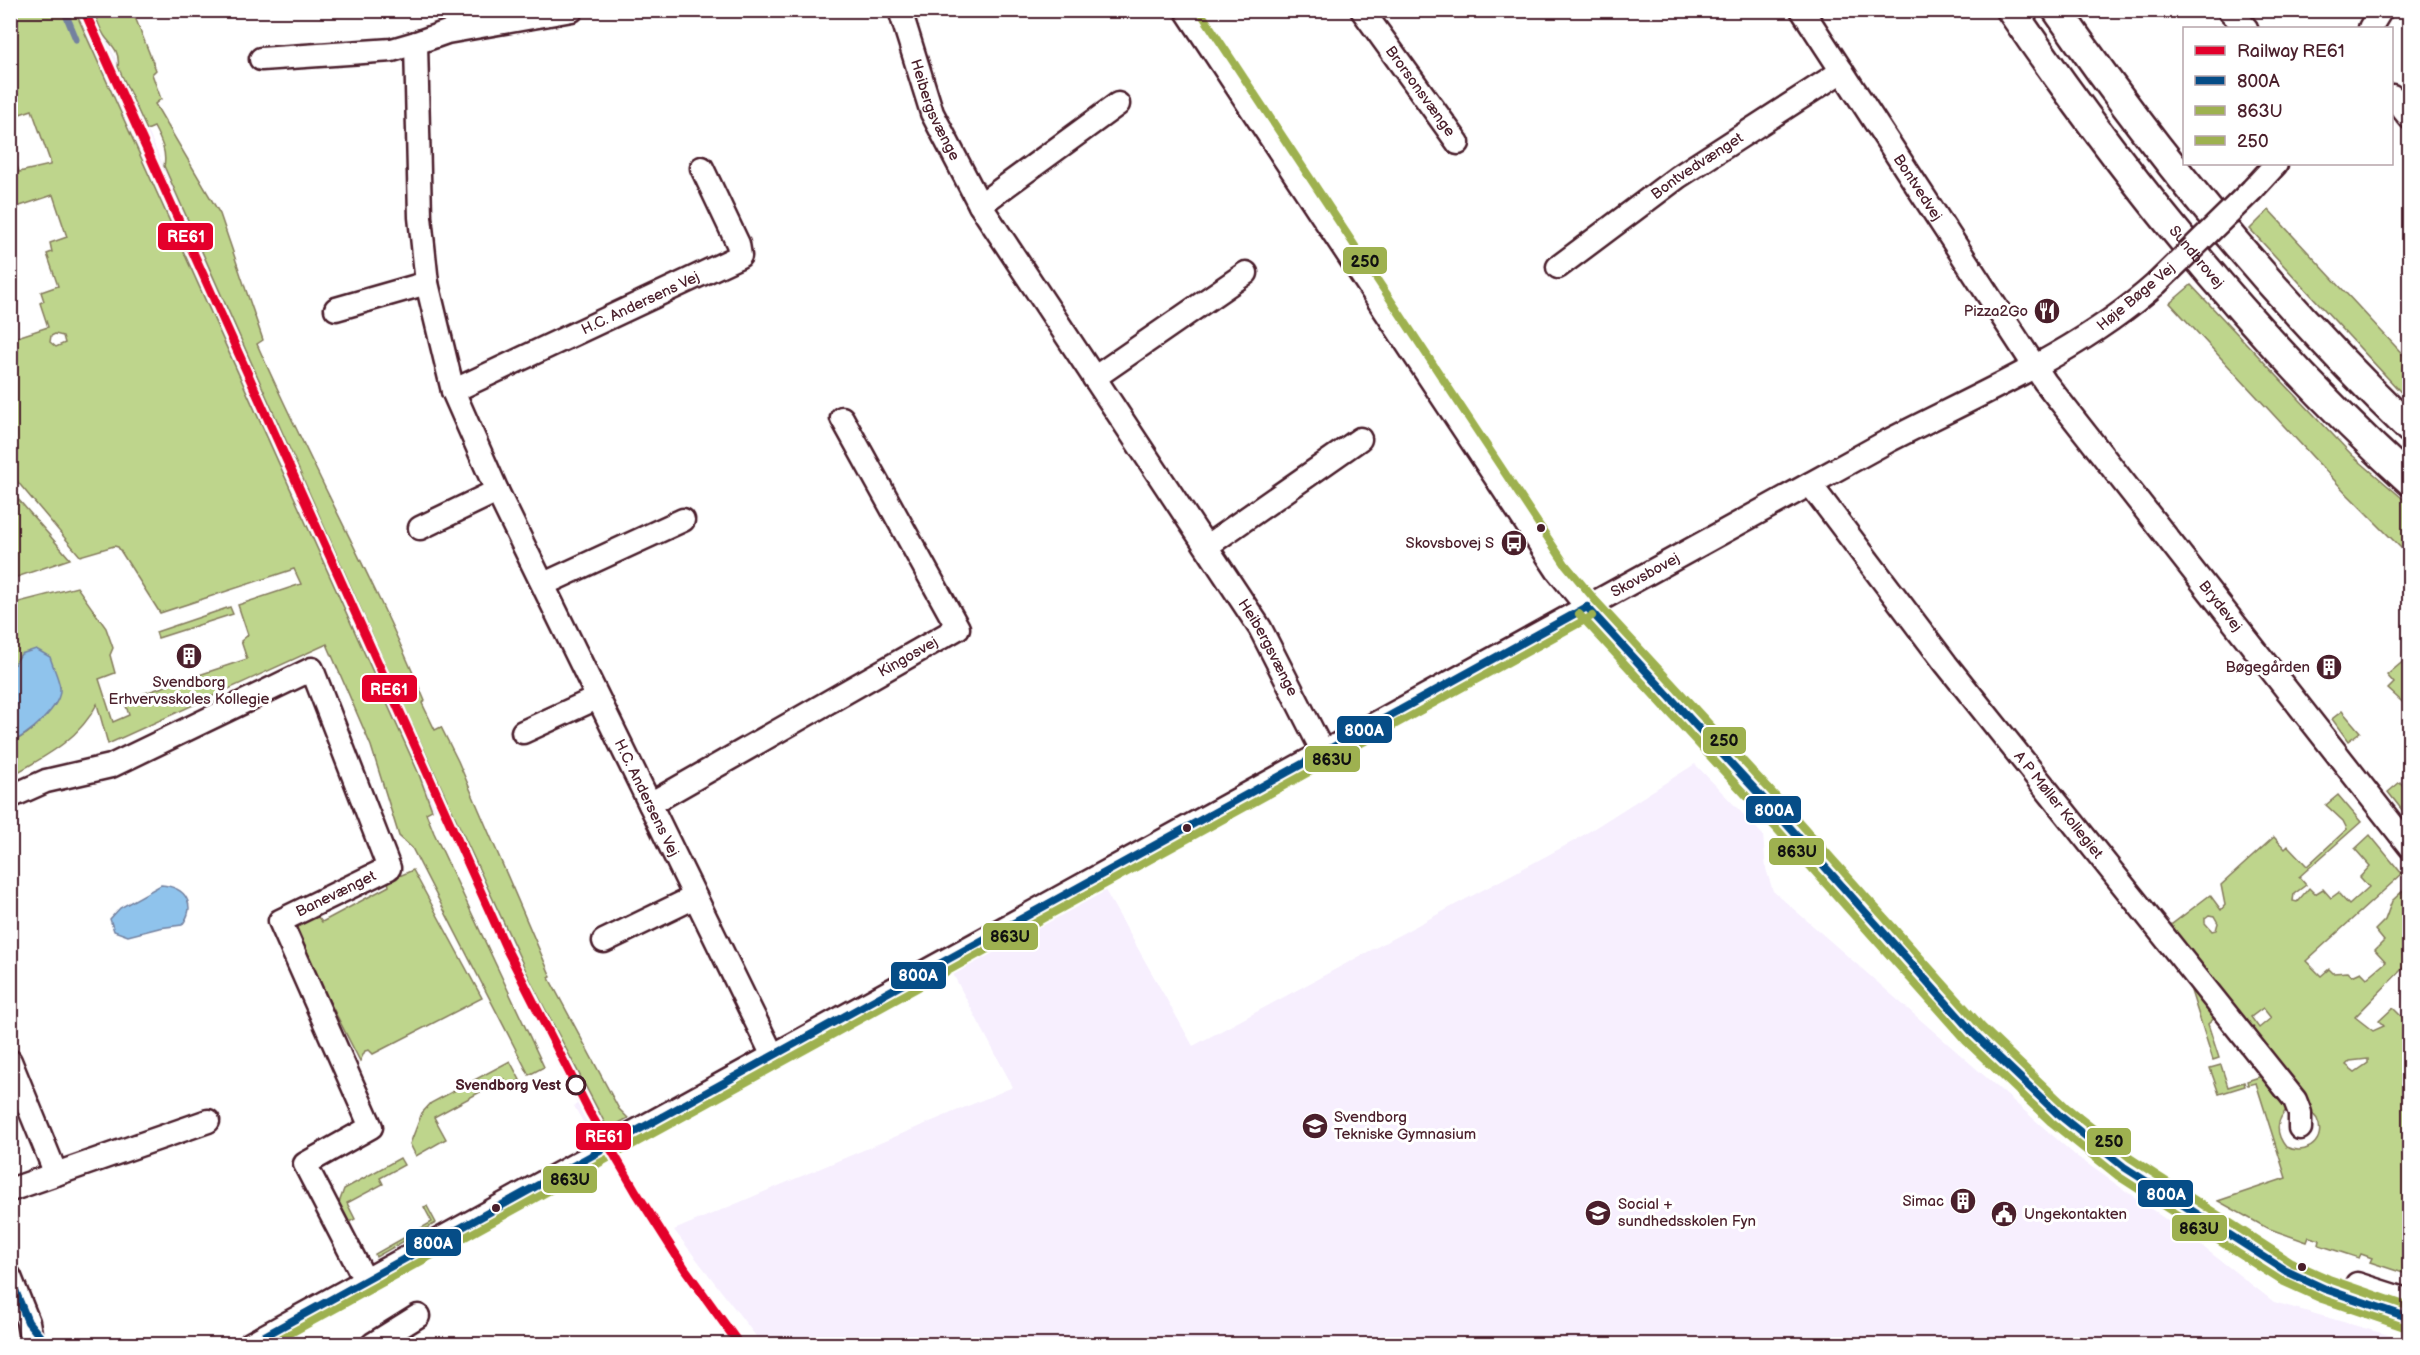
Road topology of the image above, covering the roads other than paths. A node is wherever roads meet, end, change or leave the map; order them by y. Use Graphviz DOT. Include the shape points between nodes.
graph roads {
  1 [pos="572,10"];
  2 [pos="900,10"];
  3 [pos="1186,10"];
  4 [pos="1362,10"];
  5 [pos="1802,10"];
  6 [pos="2011,10"];
  7 [pos="2057,10"];
  8 [pos="2075,10"];
  9 [pos="2229,10"];
  10 [pos="2381,10"];
  11 [pos="2245,27"];
  12 [pos="2371,27"];
  13 [pos="416,43"];
  14 [pos="261,59"];
  15 [pos="1842,71"];
  16 [pos="2393,98"];
  17 [pos="1118,104"];
  18 [pos="2409,118"];
  19 [pos="1458,143"];
  20 [pos="2275,165"];
  21 [pos="702,168"];
  22 [pos="2187,187"];
  23 [pos="980,205"];
  24 [pos="1558,267"];
  25 [pos="1246,273"];
  26 [pos="427,283"];
  27 [pos="336,309"];
  28 [pos="2034,364"];
  29 [pos="1094,378"];
  30 [pos="453,391"];
  31 [pos="842,418"];
  32 [pos="2409,429"];
  33 [pos="1360,439"];
  34 [pos="2409,481"];
  35 [pos="1810,484"];
  36 [pos="497,491"];
  37 [pos="683,520"];
  38 [pos="420,528"];
  39 [pos="1206,546"];
  40 [pos="544,584"];
  41 [pos="1587,607"];
  42 [pos="597,698"];
  43 [pos="523,732"];
  44 [pos="1323,752"];
  45 [pos="10,797"];
  46 [pos="650,804"];
  47 [pos="2409,847"];
  48 [pos="695,897"];
  49 [pos="604,941"];
  50 [pos="772,1056"];
  51 [pos="10,1061"];
  52 [pos="208,1121"];
  53 [pos="2300,1128"];
  54 [pos="57,1174"];
  55 [pos="10,1190"];
  56 [pos="2227,1232"];
  57 [pos="10,1277"];
  58 [pos="365,1280"];
  59 [pos="2409,1301"];
  60 [pos="418,1316"];
  61 [pos="2409,1318"];
  62 [pos="30,1334"];
  63 [pos="46,1344"];
  64 [pos="250,1344"];
  65 [pos="373,1344"];
  1 -- 13 [label="street" via="447,32"];
  2 -- 23 [label="street, Heibergsvænge" via="932,113"];
  3 -- 41 [label="street" via="1542,549"];
  4 -- 19 [label="street, Brorsonsvænge"];
  5 -- 15 [label="street, Bontvedvej"];
  6 -- 34 [label="main road, Sundbrovej" via="2122,167 2221,285 2307,379"];
  7 -- 22 [label="main road"];
  8 -- 22 [label="main road"];
  9 -- 11 [label="street"];
  10 -- 12 [label="street"];
  13 -- 14 [label="street" via="392,50"];
  13 -- 26 [label="street, H.C. Andersens Vej" via="420,217"];
  15 -- 24 [label="street, Bontvedvænget" via="1678,177"];
  15 -- 28 [label="street, Bontvedvej"];
  16 -- 18 [label="street"];
  17 -- 23 [label="street"];
  20 -- 28 [label="street, Høje Bøge Vej, bridge" via="2156,284 2096,332"];
  21 -- 30 [label="street, H.C. Andersens Vej" via="740,256"];
  22 -- 32 [label="main road" via="2303,322"];
  23 -- 29 [label="street, Heibergsvænge"];
  25 -- 29 [label="street"];
  26 -- 27 [label="street"];
  26 -- 30 [label="street, H.C. Andersens Vej"];
  28 -- 35 [label="street, Skovsbovej"];
  28 -- 47 [label="street, Brydevej" via="2082,432"];
  29 -- 39 [label="street, Heibergsvænge"];
  30 -- 36 [label="street, H.C. Andersens Vej"];
  31 -- 46 [label="street, Kingosvej" via="958,628"];
  33 -- 39 [label="street"];
  35 -- 41 [label="street, Skovsbovej"];
  35 -- 53 [label="street, A P Møller Kollegiet" via="1961,683 2295,1100 2301,1113"];
  36 -- 38 [label="street"];
  36 -- 40 [label="street, H.C. Andersens Vej"];
  37 -- 40 [label="street"];
  39 -- 44 [label="street, Heibergsvænge" via="1260,628"];
  40 -- 42 [label="street, H.C. Andersens Vej"];
  41 -- 44 [label="street, Skovsbovej"];
  41 -- 56 [label="street" via="1999,1059 2058,1114 2124,1167"];
  42 -- 43 [label="street"];
  42 -- 46 [label="street, H.C. Andersens Vej"];
  44 -- 50 [label="street, Skovsbovej"];
  45 -- 58 [label="street, Banevænget" via="46,781 111,766 312,669 389,868 280,921 371,1127 305,1164"];
  46 -- 48 [label="street, H.C. Andersens Vej"];
  48 -- 49 [label="street"];
  48 -- 50 [label="street, H.C. Andersens Vej"];
  50 -- 58 [label="street, Skovsbovej"];
  51 -- 54 [label="street"];
  52 -- 54 [label="street"];
  54 -- 55 [label="street"];
  56 -- 59 [label="street" via="2314,1270"];
  56 -- 61 [label="street" via="2297,1277"];
  57 -- 62 [label="street"];
  58 -- 64 [label="street, Skovsbovej"];
  60 -- 65 [label="street"];
  62 -- 63 [label="street"];
}
